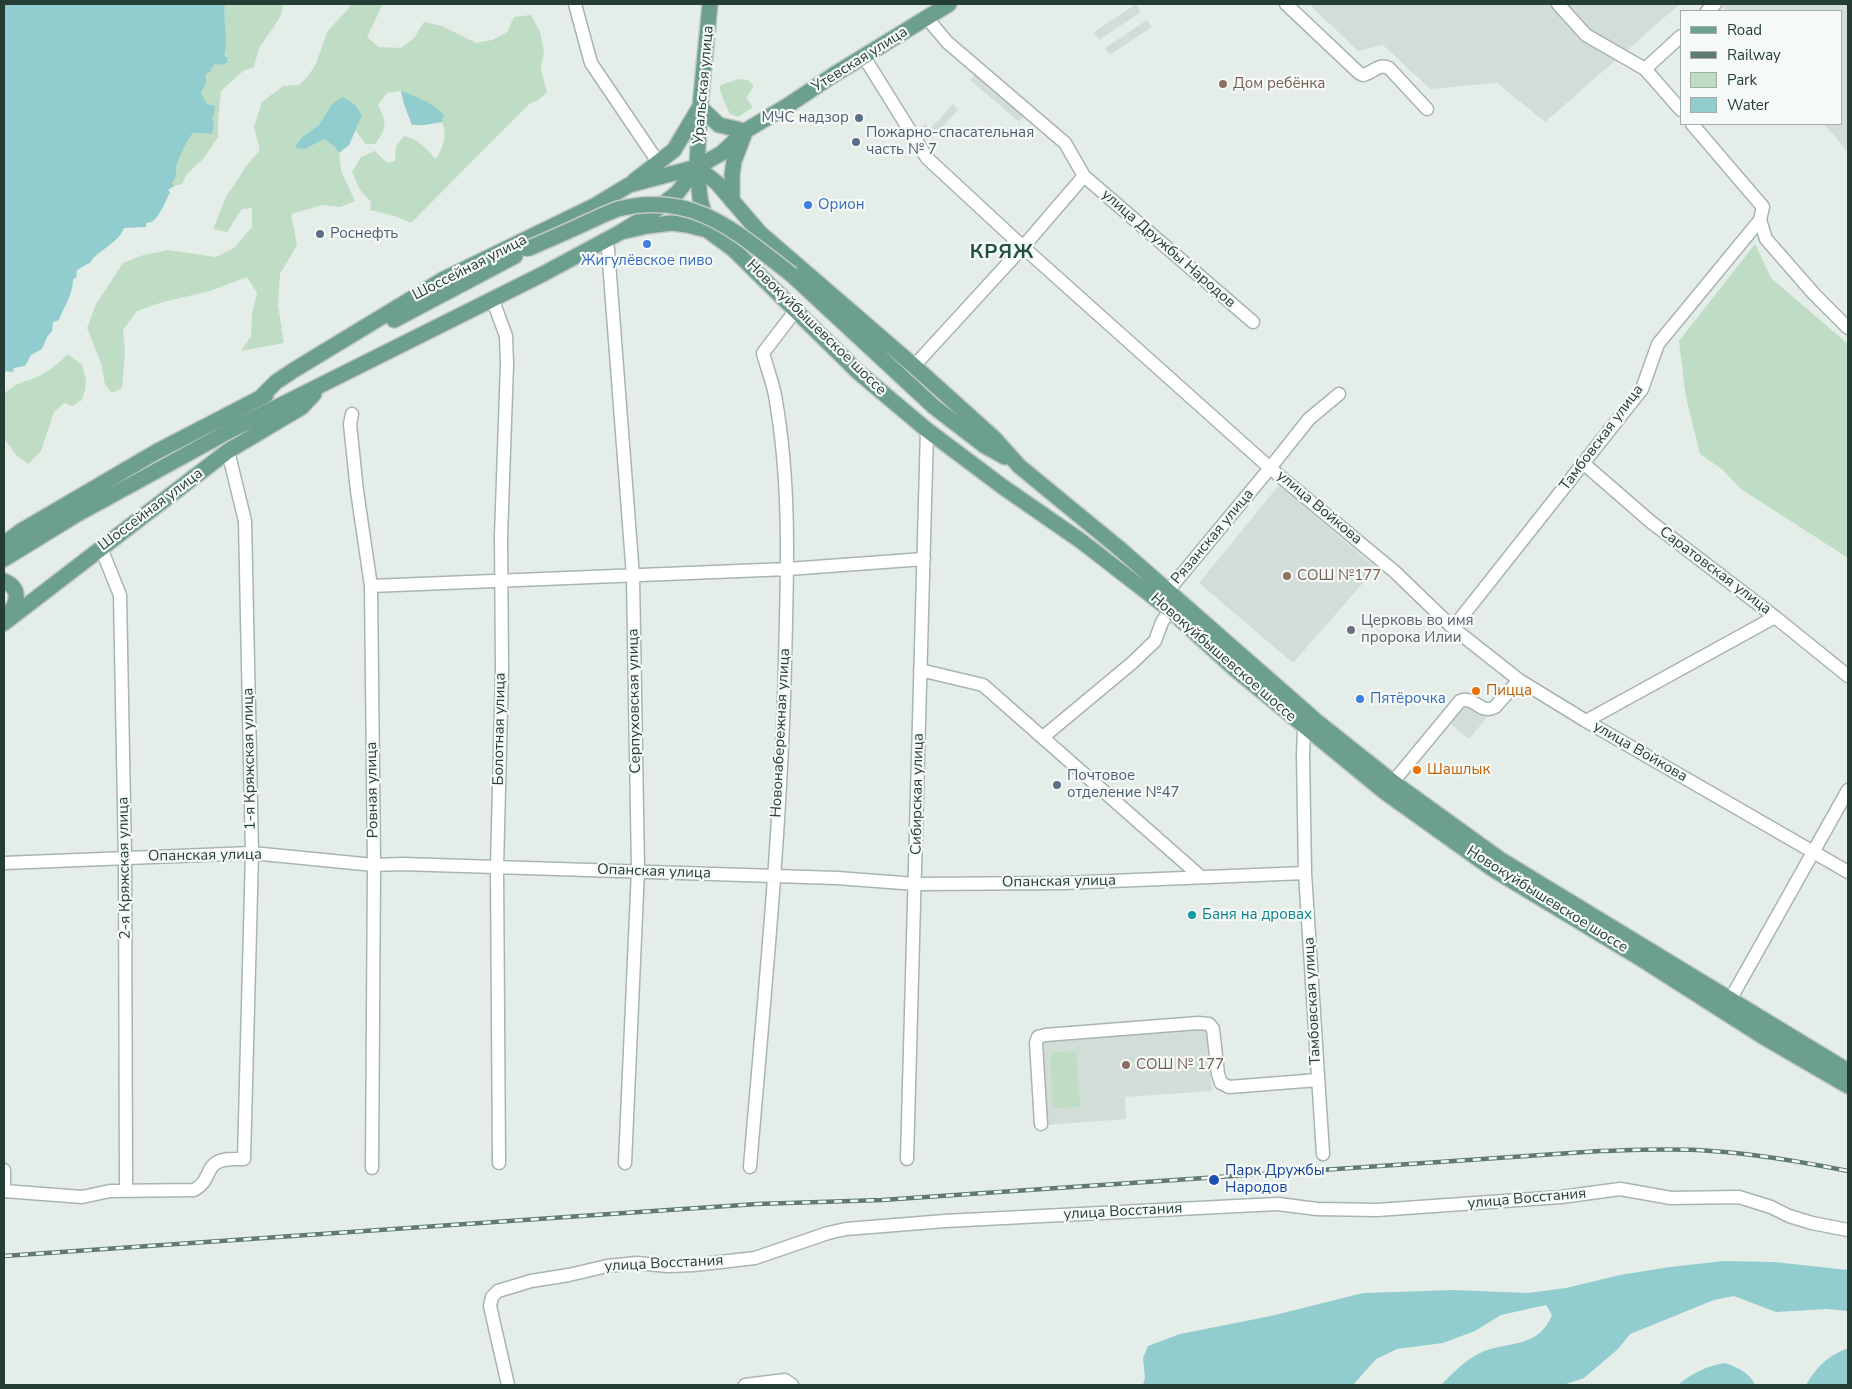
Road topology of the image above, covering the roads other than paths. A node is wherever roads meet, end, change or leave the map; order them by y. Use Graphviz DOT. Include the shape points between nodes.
graph roads {
  1 [pos="575,4"];
  2 [pos="710,4"];
  3 [pos="949,4"];
  4 [pos="1286,4"];
  5 [pos="1558,4"];
  6 [pos="927,18"];
  7 [pos="1680,37"];
  8 [pos="864,57"];
  9 [pos="1645,69"];
  10 [pos="700,107"];
  11 [pos="1427,109"];
  12 [pos="1680,109"];
  13 [pos="1693,125"];
  14 [pos="746,131"];
  15 [pos="658,162"];
  16 [pos="697,167"];
  17 [pos="1084,176"];
  18 [pos="629,185"];
  19 [pos="732,201"];
  20 [pos="596,205"];
  21 [pos="1760,220"];
  22 [pos="756,229"];
  23 [pos="707,230"];
  24 [pos="611,237"];
  25 [pos="1022,248"];
  26 [pos="527,249"];
  27 [pos="733,249"];
  28 [pos="492,298"];
  29 [pos="796,310"];
  30 [pos="1253,322"];
  31 [pos="1848,328"];
  32 [pos="914,366"];
  33 [pos="324,384"];
  34 [pos="1339,394"];
  35 [pos="259,399"];
  36 [pos="352,414"];
  37 [pos="927,430"];
  38 [pos="228,451"];
  39 [pos="1584,463"];
  40 [pos="1019,466"];
  41 [pos="1270,468"];
  42 [pos="4,544"];
  43 [pos="101,548"];
  44 [pos="4,559"];
  45 [pos="924,559"];
  46 [pos="788,568"];
  47 [pos="633,576"];
  48 [pos="4,581"];
  49 [pos="501,582"];
  50 [pos="371,586"];
  51 [pos="1168,591"];
  52 [pos="1170,610"];
  53 [pos="1775,617"];
  54 [pos="4,618"];
  55 [pos="4,623"];
  56 [pos="1453,628"];
  57 [pos="920,670"];
  58 [pos="1848,676"];
  59 [pos="1519,680"];
  60 [pos="1586,721"];
  61 [pos="1304,728"];
  62 [pos="1043,737"];
  63 [pos="1393,782"];
  64 [pos="1848,790"];
  65 [pos="252,853"];
  66 [pos="1814,853"];
  67 [pos="125,858"];
  68 [pos="4,863"];
  69 [pos="374,865"];
  70 [pos="497,867"];
  71 [pos="638,870"];
  72 [pos="1848,872"];
  73 [pos="1305,873"];
  74 [pos="774,876"];
  75 [pos="1201,877"];
  76 [pos="916,884"];
  77 [pos="1730,1000"];
  78 [pos="1848,1071"];
  79 [pos="1318,1080"];
  80 [pos="1848,1086"];
  81 [pos="1041,1124"];
  82 [pos="1323,1154"];
  83 [pos="908,1159"];
  84 [pos="498,1162"];
  85 [pos="625,1163"];
  86 [pos="750,1167"];
  87 [pos="372,1168"];
  88 [pos="4,1170"];
  89 [pos="4,1191"];
  90 [pos="126,1192"];
  91 [pos="1848,1230"];
  92 [pos="508,1385"];
  93 [pos="746,1385"];
  94 [pos="792,1385"];
  1 -- 15 [label="street" via="591,63"];
  2 -- 10 [label="main road, Уральская улица"];
  3 -- 6 [label="main road, Утевская улица"];
  4 -- 11 [label="street" via="1359,73 1368,74 1378,67 1389,68"];
  5 -- 9 [label="street" via="1586,35"];
  6 -- 8 [label="main road, Утевская улица"];
  6 -- 17 [label="street, улица Дружбы Народов" via="947,42 1065,143"];
  7 -- 9 [label="street"];
  8 -- 14 [label="main road, Утевская улица"];
  8 -- 25 [label="street, улица Войкова" via="924,155"];
  9 -- 12 [label="street"];
  10 -- 14 [label="main road" via="719,125"];
  10 -- 15 [label="main road" via="674,150"];
  10 -- 16 [label="main road, Уральская улица"];
  13 -- 21 [label="street" via="1763,208"];
  14 -- 16 [label="main road, Утевская улица" via="722,153"];
  14 -- 19 [label="main road" via="734,161"];
  15 -- 18 [label="main road"];
  16 -- 18 [label="main road, Шоссейная улица"];
  16 -- 19 [label="main road, Новокуйбышевское шоссе"];
  16 -- 23 [label="main road, Уральская улица"];
  16 -- 24 [label="main road" via="678,192 652,213"];
  17 -- 25 [label="street"];
  17 -- 30 [label="street, улица Дружбы Народов"];
  18 -- 20 [label="main road, Шоссейная улица"];
  19 -- 22 [label="main road, Новокуйбышевское шоссе"];
  20 -- 24 [label="main road" via="607,206 614,212 618,222"];
  20 -- 35 [label="main road, Шоссейная улица" via="444,279 294,370"];
  21 -- 31 [label="street" via="1766,239"];
  21 -- 39 [label="street, Тамбовская улица" via="1658,344 1642,389"];
  22 -- 27 [label="main road" via="748,229 738,236"];
  22 -- 32 [label="main road, Новокуйбышевское шоссе"];
  23 -- 24 [label="main road, Новокуйбышевское шоссе" via="672,223 647,226"];
  23 -- 27 [label="main road, Новокуйбышевское шоссе"];
  24 -- 28 [label="main road, Шоссейная улица"];
  24 -- 47 [label="street, Серпуховская улица" via="608,249"];
  25 -- 32 [label="street"];
  25 -- 41 [label="street, улица Войкова"];
  26 -- 35 [label="main road, Шоссейная улица" via="379,328"];
  26 -- 40 [label="main road, Новокуйбышевское шоссе, bridge" via="617,209 652,204 705,214 732,229 792,276 933,406 985,446"];
  27 -- 29 [label="main road, Новокуйбышевское шоссе"];
  28 -- 33 [label="main road, Шоссейная улица"];
  28 -- 49 [label="street, Болотная улица" via="506,336 507,364"];
  29 -- 37 [label="main road, Новокуйбышевское шоссе" via="858,372"];
  29 -- 46 [label="street, Новонабережная улица" via="763,353 777,408 788,500"];
  32 -- 40 [label="main road, Новокуйбышевское шоссе" via="994,438"];
  33 -- 38 [label="main road, Шоссейная улица" via="302,407"];
  33 -- 44 [label="main road, Шоссейная улица" via="231,430 74,516"];
  34 -- 41 [label="street, Рязанская улица" via="1309,419"];
  35 -- 42 [label="main road, Шоссейная улица" via="156,452"];
  36 -- 50 [label="street, Ровная улица" via="350,424 357,491"];
  37 -- 45 [label="street, Сибирская улица"];
  37 -- 52 [label="main road, Новокуйбышевское шоссе"];
  38 -- 43 [label="main road, Шоссейная улица"];
  38 -- 65 [label="street, 1-я Кряжская улица" via="245,521"];
  39 -- 53 [label="street, Саратовская улица" via="1651,522"];
  39 -- 56 [label="street, Тамбовская улица"];
  40 -- 51 [label="main road, Новокуйбышевское шоссе"];
  41 -- 51 [label="street, Рязанская улица"];
  41 -- 56 [label="street, улица Войкова" via="1396,572"];
  43 -- 55 [label="main road, Шоссейная улица"];
  43 -- 67 [label="street, 2-я Кряжская улица" via="120,595"];
  45 -- 46 [label="street"];
  45 -- 57 [label="street, Сибирская улица"];
  46 -- 47 [label="street"];
  46 -- 74 [label="street, Новонабережная улица" via="784,713"];
  47 -- 49 [label="street"];
  47 -- 71 [label="street, Серпуховская улица"];
  48 -- 54 [label="main road" via="15,590 16,598 12,610"];
  49 -- 50 [label="street"];
  49 -- 70 [label="street, Болотная улица"];
  50 -- 69 [label="street, Ровная улица"];
  51 -- 63 [label="main road, Новокуйбышевское шоссе" via="1315,720"];
  52 -- 61 [label="main road, Новокуйбышевское шоссе"];
  52 -- 62 [label="street" via="1155,641"];
  53 -- 58 [label="street, Саратовская улица"];
  53 -- 60 [label="street"];
  56 -- 59 [label="street, улица Войкова"];
  57 -- 62 [label="street" via="983,684"];
  57 -- 76 [label="street, Сибирская улица"];
  59 -- 60 [label="street, улица Войкова"];
  59 -- 63 [label="street" via="1490,710 1471,700 1460,701"];
  60 -- 66 [label="street, улица Войкова"];
  61 -- 73 [label="street, Тамбовская улица"];
  61 -- 80 [label="main road, Новокуйбышевское шоссе" via="1386,793 1491,868"];
  62 -- 75 [label="street"];
  63 -- 77 [label="main road, Новокуйбышевское шоссе" via="1501,860"];
  64 -- 66 [label="street"];
  65 -- 67 [label="street, Опанская улица"];
  65 -- 69 [label="street, Опанская улица"];
  65 -- 90 [label="street, 1-я Кряжская улица" via="244,1159 218,1161 203,1185 194,1190"];
  66 -- 72 [label="street, улица Войкова"];
  66 -- 77 [label="street"];
  67 -- 68 [label="street, Опанская улица"];
  67 -- 90 [label="street, 2-я Кряжская улица"];
  69 -- 70 [label="street, Опанская улица"];
  69 -- 87 [label="street, Ровная улица"];
  70 -- 71 [label="street, Опанская улица"];
  70 -- 84 [label="street, Болотная улица"];
  71 -- 74 [label="street, Опанская улица"];
  71 -- 85 [label="street, Серпуховская улица"];
  73 -- 75 [label="street, Опанская улица"];
  73 -- 79 [label="street, Тамбовская улица"];
  74 -- 76 [label="street, Опанская улица"];
  74 -- 86 [label="street, Новонабережная улица"];
  75 -- 76 [label="street, Опанская улица" via="1064,884"];
  76 -- 83 [label="street, Сибирская улица"];
  77 -- 78 [label="main road, Новокуйбышевское шоссе"];
  79 -- 81 [label="street" via="1229,1087 1221,1083 1213,1029 1209,1024 1045,1035 1038,1037 1036,1043"];
  79 -- 82 [label="street, Тамбовская улица"];
  88 -- 89 [label="street"];
  89 -- 90 [label="street" via="82,1197 110,1191"];
  91 -- 92 [label="street, улица Восстания" via="1812,1223 1739,1197 1671,1198 1620,1189 1561,1197 1377,1210 1316,1209 1278,1204 846,1229 755,1258 668,1266 637,1263 606,1266 498,1291 490,1306"];
  93 -- 94 [label="street" via="785,1380"];
}
